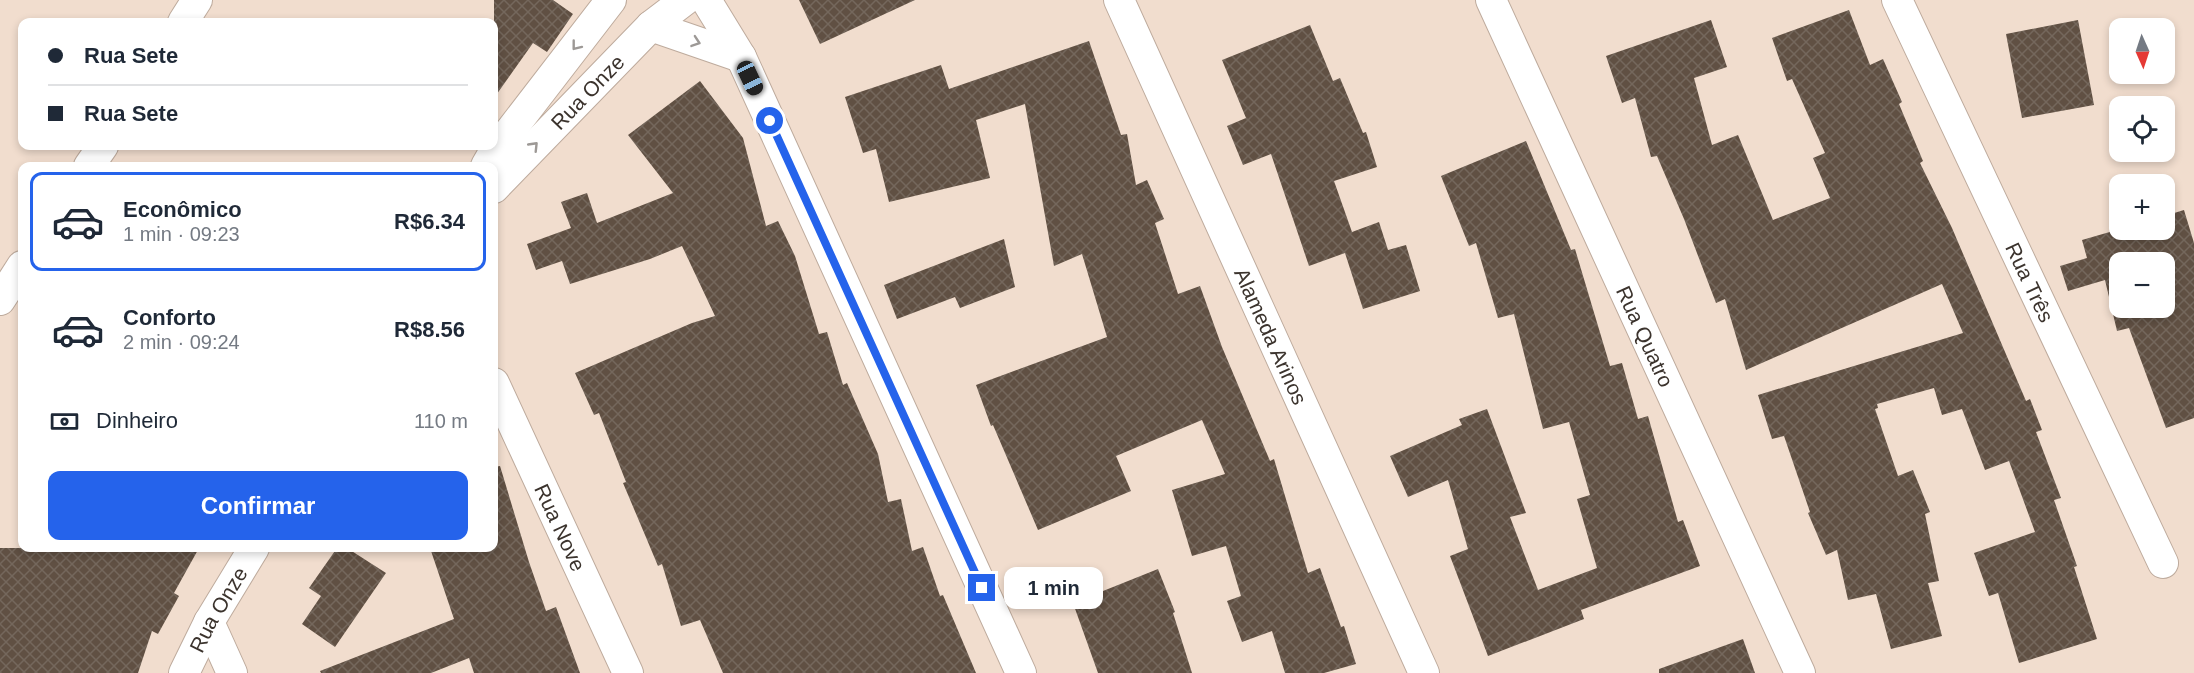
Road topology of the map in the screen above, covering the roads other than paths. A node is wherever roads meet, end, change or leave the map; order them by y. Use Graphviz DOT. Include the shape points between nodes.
graph roads {
  1 [pos="197,0"];
  2 [pos="611,0"];
  3 [pos="685,0"];
  4 [pos="706,0"];
  5 [pos="1119,0"];
  6 [pos="1491,0"];
  7 [pos="1897,0"];
  8 [pos="186,18"];
  9 [pos="651,27"];
  10 [pos="741,57"];
  11 [pos="498,147"];
  12 [pos="498,184"];
  13 [pos="18,272"];
  14 [pos="0,300"];
  15 [pos="498,392"];
  16 [pos="252,552"];
  17 [pos="2163,563"];
  18 [pos="208,622"];
  19 [pos="184,673"];
  20 [pos="232,673"];
  21 [pos="628,673"];
  22 [pos="1021,673"];
  23 [pos="1425,673"];
  24 [pos="1800,673"];
  1 -- 8 [label="street"];
  2 -- 11 [label="street, one-way"];
  3 -- 9 [label="street, Rua Onze"];
  4 -- 10 [label="street"];
  5 -- 23 [label="street, Alameda Arinos"];
  6 -- 24 [label="street, Rua Quatro"];
  7 -- 17 [label="street, Rua Três"];
  9 -- 10 [label="street, one-way"];
  12 -- 9 [label="street, Rua Onze, one-way"];
  10 -- 22 [label="street"];
  13 -- 14 [label="street"];
  15 -- 21 [label="street, Rua Nove"];
  16 -- 18 [label="street, Rua Onze"];
  18 -- 19 [label="street, Rua Onze"];
  18 -- 20 [label="street"];
}
